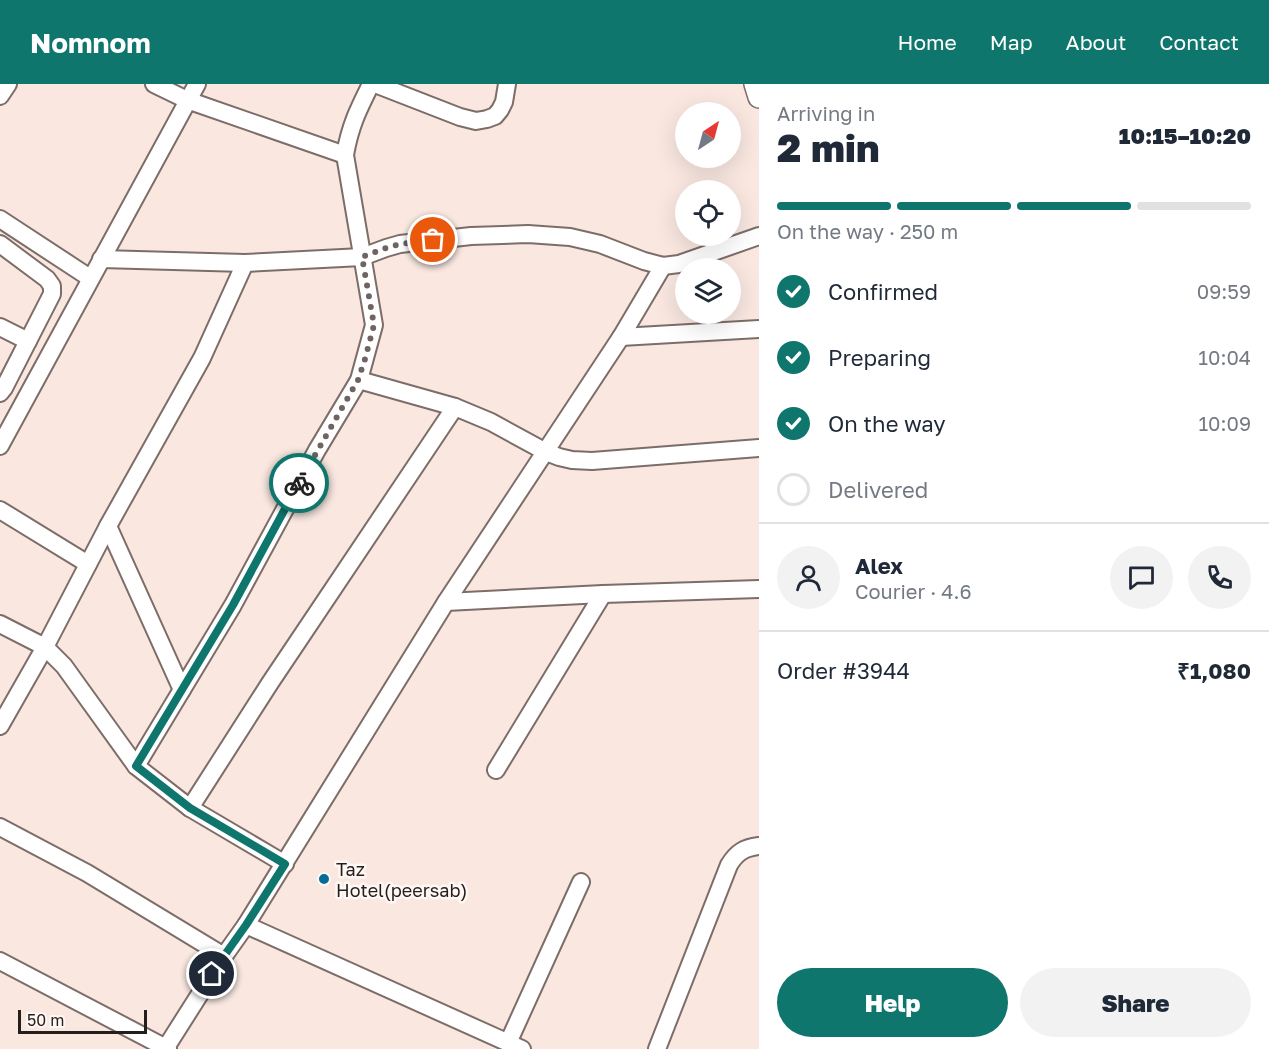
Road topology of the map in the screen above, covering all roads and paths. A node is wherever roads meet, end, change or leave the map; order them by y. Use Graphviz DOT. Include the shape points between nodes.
graph roads {
  1 [pos="8,84"];
  2 [pos="154,84"];
  3 [pos="196,84"];
  4 [pos="373,84"];
  5 [pos="507,84"];
  6 [pos="755,84"];
  7 [pos="0,96"];
  8 [pos="759,97"];
  9 [pos="187,100"];
  10 [pos="345,155"];
  11 [pos="0,219"];
  12 [pos="759,236"];
  13 [pos="2,250"];
  14 [pos="362,257"];
  15 [pos="101,259"];
  16 [pos="245,263"];
  17 [pos="663,266"];
  18 [pos="90,279"];
  19 [pos="0,327"];
  20 [pos="759,329"];
  21 [pos="621,338"];
  22 [pos="28,341"];
  23 [pos="358,380"];
  24 [pos="0,393"];
  25 [pos="455,407"];
  26 [pos="0,446"];
  27 [pos="759,448"];
  28 [pos="546,452"];
  29 [pos="0,510"];
  30 [pos="108,526"];
  31 [pos="88,564"];
  32 [pos="759,589"];
  33 [pos="603,594"];
  34 [pos="446,602"];
  35 [pos="0,624"];
  36 [pos="45,647"];
  37 [pos="182,690"];
  38 [pos="0,726"];
  39 [pos="136,766"];
  40 [pos="496,770"];
  41 [pos="190,808"];
  42 [pos="0,827"];
  43 [pos="759,846"];
  44 [pos="285,864"];
  45 [pos="581,882"];
  46 [pos="252,928"];
  47 [pos="224,956"];
  48 [pos="0,961"];
  49 [pos="483,1041"];
  50 [pos="515,1046"];
  51 [pos="166,1049"];
  52 [pos="657,1049"];
  1 -- 7 [label="street"];
  2 -- 9 [label="street"];
  3 -- 9 [label="street"];
  4 -- 5 [label="street" via="476,121 495,116 504,102"];
  4 -- 10 [label="street" via="354,117"];
  6 -- 8 [label="main road"];
  9 -- 10 [label="street"];
  9 -- 15 [label="street"];
  10 -- 14 [label="street"];
  11 -- 18 [label="street"];
  12 -- 17 [label="street" via="690,261"];
  13 -- 22 [label="street" via="52,286 52,294"];
  14 -- 16 [label="street"];
  14 -- 17 [label="street" via="400,244 528,234 600,244"];
  14 -- 23 [label="street" via="374,325"];
  15 -- 16 [label="street"];
  15 -- 18 [label="street"];
  16 -- 30 [label="street" via="202,358"];
  17 -- 21 [label="street"];
  18 -- 26 [label="street"];
  19 -- 22 [label="street"];
  20 -- 21 [label="street"];
  21 -- 28 [label="street"];
  22 -- 24 [label="street"];
  23 -- 25 [label="street"];
  23 -- 37 [label="street"];
  25 -- 28 [label="street"];
  25 -- 41 [label="street"];
  27 -- 28 [label="street" via="592,461"];
  28 -- 34 [label="street"];
  29 -- 31 [label="street"];
  30 -- 31 [label="street"];
  30 -- 37 [label="street"];
  31 -- 36 [label="street"];
  32 -- 33 [label="street"];
  33 -- 34 [label="street"];
  33 -- 40 [label="street"];
  34 -- 44 [label="street"];
  35 -- 36 [label="street"];
  36 -- 38 [label="street"];
  36 -- 39 [label="street" via="64,666"];
  37 -- 39 [label="street"];
  39 -- 41 [label="street"];
  41 -- 44 [label="street"];
  42 -- 47 [label="street" via="87,873"];
  43 -- 52 [label="street" via="735,855 729,865"];
  44 -- 46 [label="street"];
  45 -- 50 [label="street"];
  46 -- 47 [label="street"];
  46 -- 49 [label="street"];
  47 -- 51 [label="street"];
  48 -- 51 [label="street"];
  49 -- 50 [label="street"];
}
